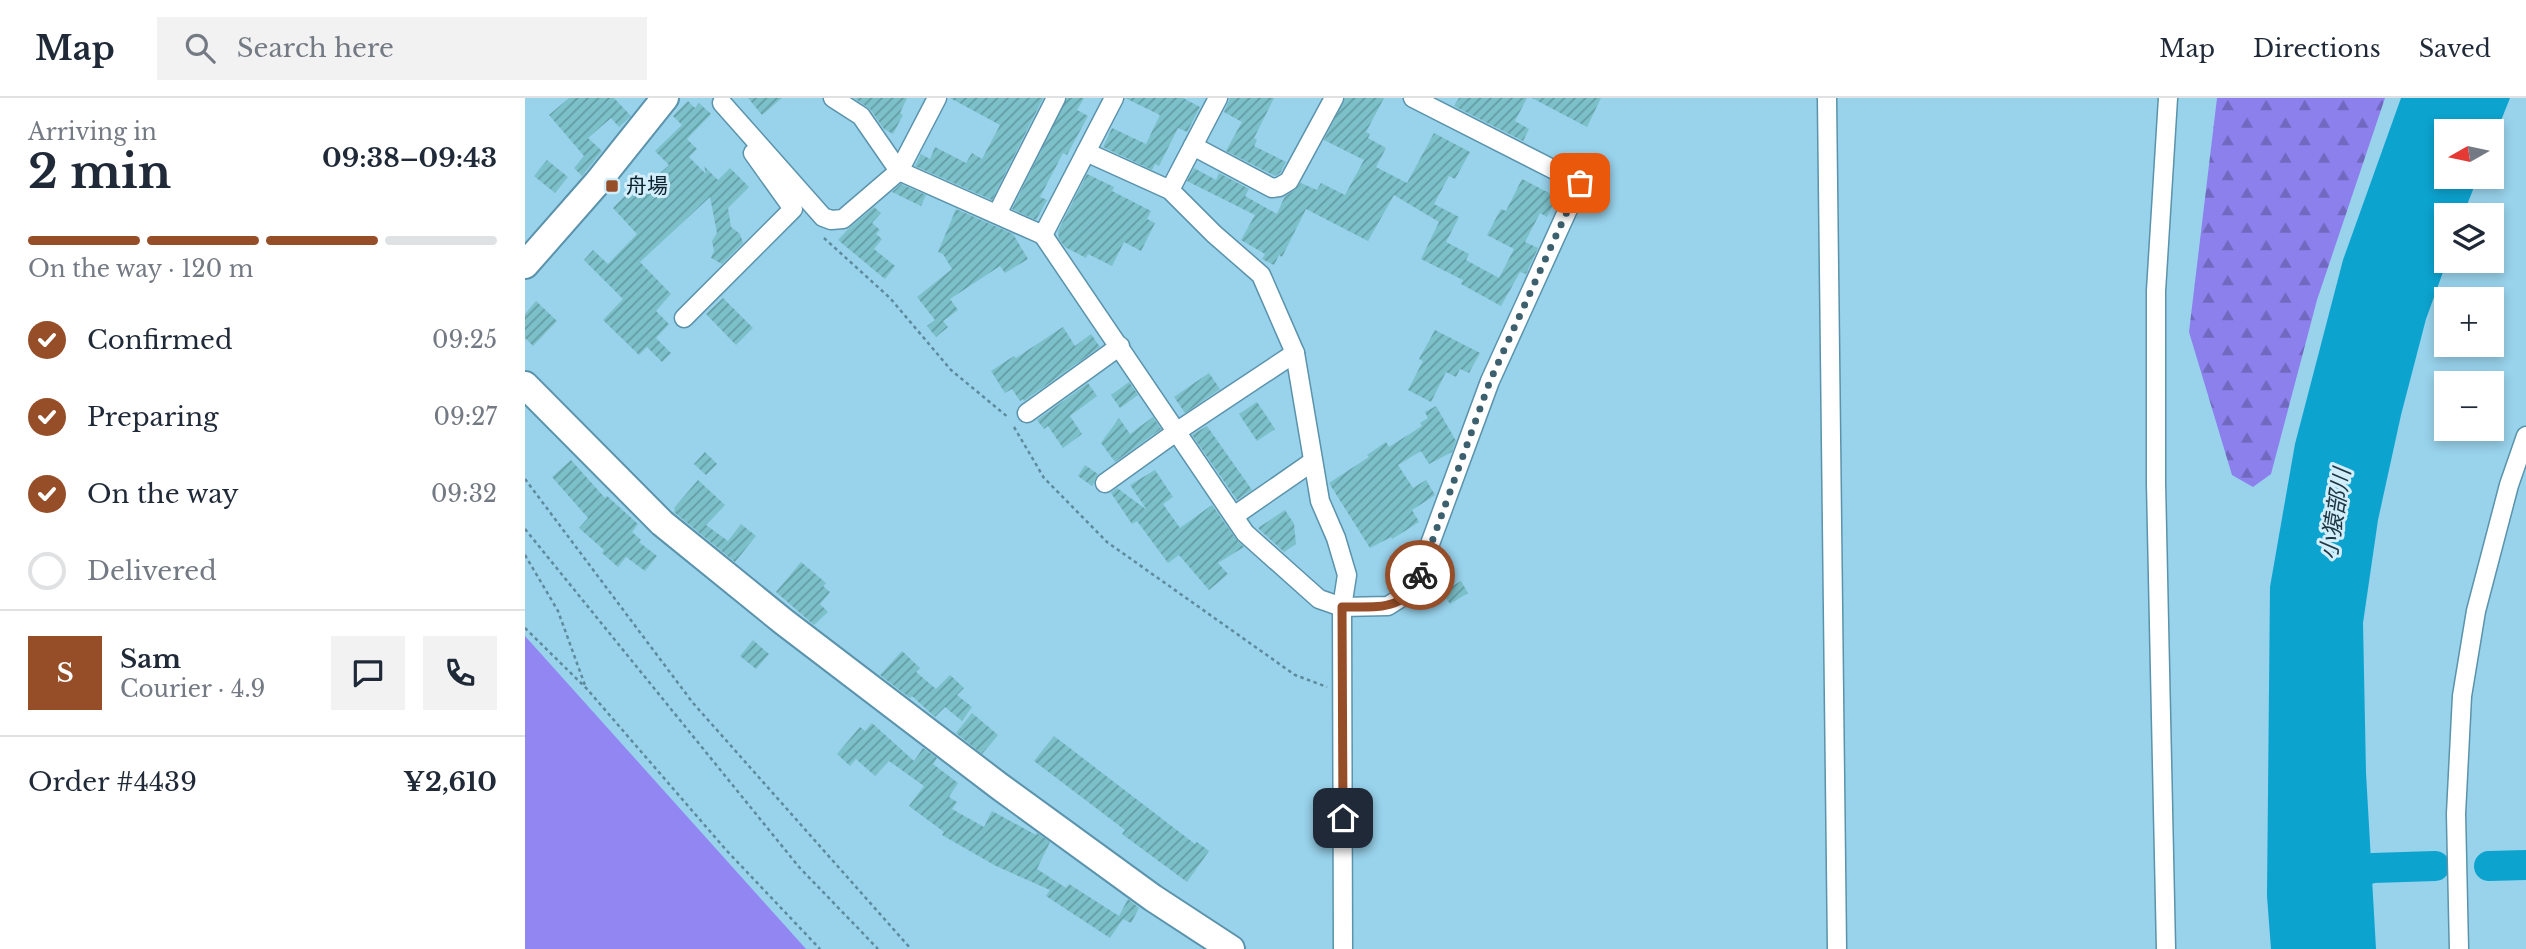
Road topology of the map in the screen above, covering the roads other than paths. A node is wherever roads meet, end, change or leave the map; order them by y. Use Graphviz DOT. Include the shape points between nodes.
graph roads {
  1 [pos="665,98"];
  2 [pos="833,98"];
  3 [pos="937,98"];
  4 [pos="1056,98"];
  5 [pos="1114,98"];
  6 [pos="1218,98"];
  7 [pos="1334,98"];
  8 [pos="1413,98"];
  9 [pos="1827,98"];
  10 [pos="2168,98"];
  11 [pos="719,101"];
  12 [pos="1193,146"];
  13 [pos="1086,152"];
  14 [pos="899,171"];
  15 [pos="1170,190"];
  16 [pos="997,214"];
  17 [pos="1044,235"];
  18 [pos="525,265"];
  19 [pos="684,318"];
  20 [pos="1120,346"];
  21 [pos="1295,353"];
  22 [pos="525,385"];
  23 [pos="1027,413"];
  24 [pos="1176,432"];
  25 [pos="2526,436"];
  26 [pos="1312,462"];
  27 [pos="1105,483"];
  28 [pos="1234,516"];
  29 [pos="1342,607"];
  30 [pos="1231,949"];
  31 [pos="1343,949"];
  32 [pos="1836,949"];
  33 [pos="2167,949"];
  34 [pos="2459,949"];
  1 -- 18 [label="street"];
  2 -- 14 [label="street" via="861,116"];
  3 -- 14 [label="street"];
  4 -- 16 [label="street"];
  5 -- 13 [label="street"];
  6 -- 12 [label="street"];
  7 -- 12 [label="street" via="1289,181 1279,187 1272,188"];
  8 -- 29 [label="street" via="1580,183 1490,381 1413,590 1388,606"];
  9 -- 32 [label="street"];
  10 -- 33 [label="street" via="2156,291"];
  11 -- 14 [label="street" via="823,217 843,219"];
  11 -- 19 [label="street" via="793,209"];
  12 -- 15 [label="street"];
  13 -- 15 [label="street"];
  13 -- 17 [label="street"];
  14 -- 16 [label="street"];
  15 -- 21 [label="street" via="1262,275"];
  16 -- 17 [label="street"];
  17 -- 20 [label="street"];
  20 -- 23 [label="street"];
  20 -- 24 [label="street"];
  21 -- 24 [label="street"];
  21 -- 26 [label="street"];
  22 -- 30 [label="street" via="661,523 784,622 999,786"];
  24 -- 27 [label="street"];
  24 -- 28 [label="street"];
  25 -- 34 [label="street" via="2476,611 2462,696 2456,814"];
  26 -- 28 [label="street"];
  26 -- 29 [label="street" via="1320,501 1347,575"];
  28 -- 29 [label="street" via="1245,533 1319,599"];
  29 -- 31 [label="street"];
}
